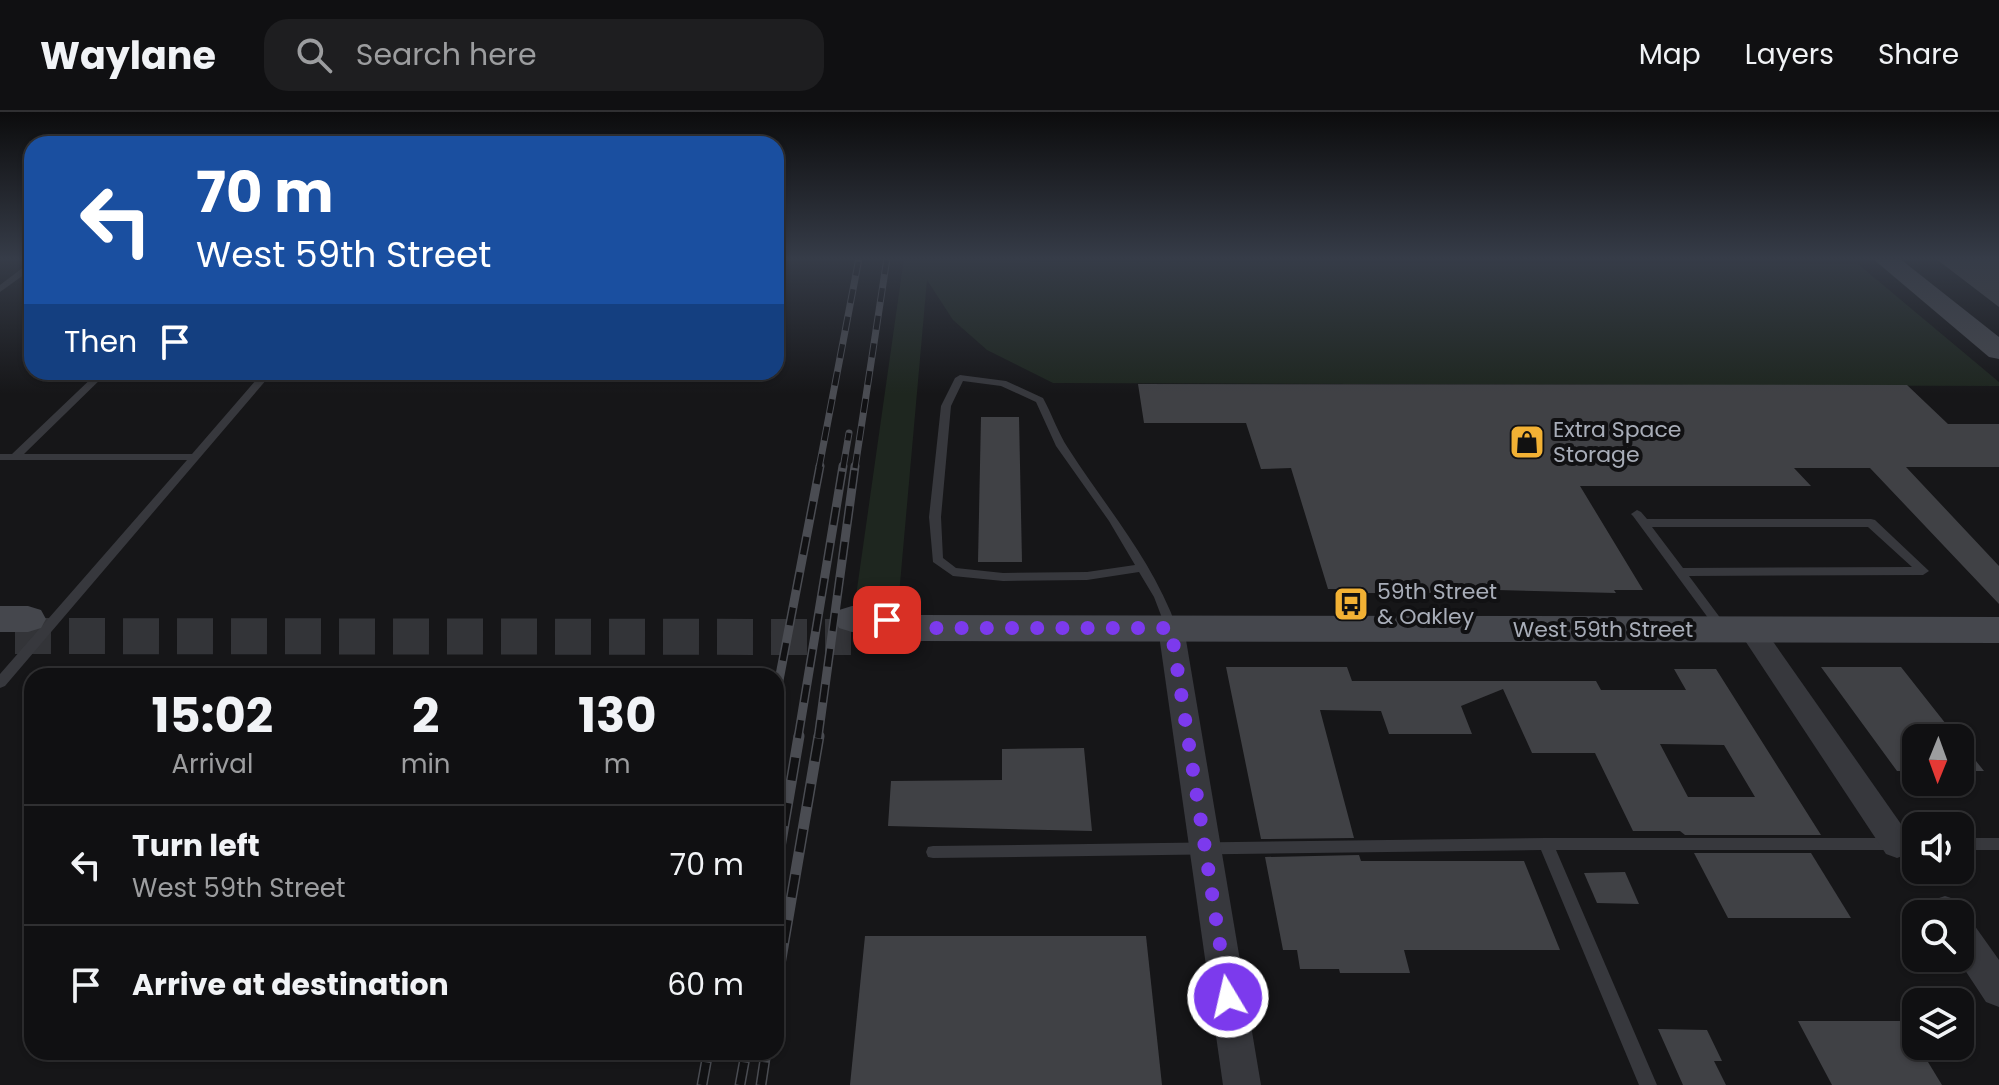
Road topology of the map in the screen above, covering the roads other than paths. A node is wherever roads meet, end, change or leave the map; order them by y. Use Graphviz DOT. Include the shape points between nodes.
graph roads {
  1 [pos="1940,303"];
  2 [pos="1999,351"];
  3 [pos="95,380"];
  4 [pos="261,380"];
  5 [pos="0,457"];
  6 [pos="15,457"];
  7 [pos="195,457"];
  8 [pos="1143,568"];
  9 [pos="1681,572"];
  10 [pos="852,628"];
  11 [pos="1171,628"];
  12 [pos="1737,630"];
  13 [pos="1999,630"];
  14 [pos="0,683"];
  15 [pos="1902,838"];
  16 [pos="1546,844"];
  17 [pos="1902,844"];
  18 [pos="1974,844"];
  19 [pos="1999,844"];
  20 [pos="1205,849"];
  21 [pos="933,852"];
  22 [pos="1974,954"];
  23 [pos="1999,990"];
  24 [pos="1242,1085"];
  25 [pos="1648,1085"];
  1 -- 2 [label="street"];
  3 -- 6 [label="lane"];
  4 -- 7 [label="lane"];
  5 -- 6 [label="lane"];
  6 -- 7 [label="lane"];
  7 -- 14 [label="lane"];
  8 -- 8 [label="lane" via="1061,446 1040,400 1003,383 960,378 946,406 935,517 937,559 953,572 1003,577 1087,576"];
  8 -- 11 [label="lane"];
  9 -- 9 [label="lane" via="1640,518 1871,523 1923,571"];
  9 -- 12 [label="lane"];
  10 -- 11 [label="street, West 59th Street" via="887,637 919,628"];
  11 -- 12 [label="street, West 59th Street"];
  11 -- 20 [label="street"];
  12 -- 13 [label="street, West 59th Street"];
  12 -- 15 [label="street"];
  16 -- 17 [label="lane"];
  16 -- 20 [label="lane"];
  16 -- 25 [label="lane"];
  18 -- 19 [label="lane"];
  20 -- 21 [label="lane"];
  20 -- 24 [label="street"];
  22 -- 23 [label="street"];
}
